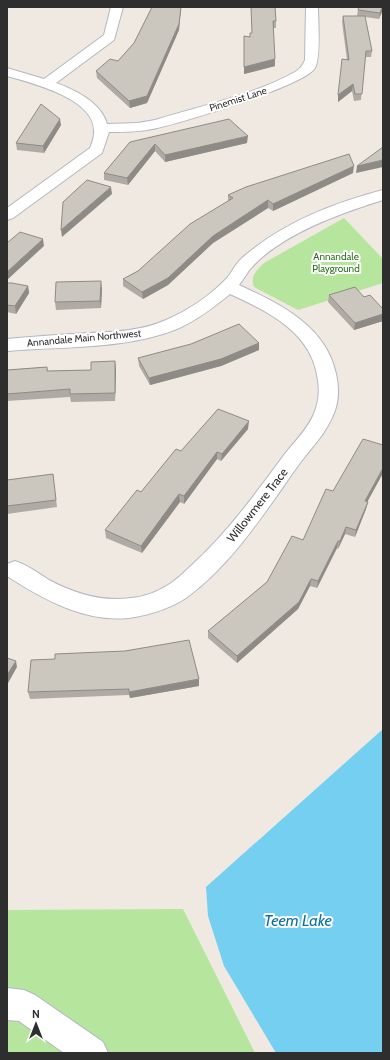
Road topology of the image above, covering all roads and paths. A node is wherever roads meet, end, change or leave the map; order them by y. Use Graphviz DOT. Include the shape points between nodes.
graph roads {
  1 [pos="117,7"];
  2 [pos="312,7"];
  3 [pos="7,72"];
  4 [pos="46,84"];
  5 [pos="103,128"];
  6 [pos="383,195"];
  7 [pos="7,215"];
  8 [pos="228,286"];
  9 [pos="7,345"];
  10 [pos="15,570"];
  11 [pos="15,1005"];
  12 [pos="92,1053"];
  1 -- 4 [label="street" via="110,37"];
  2 -- 5 [label="street, Pinemist Lane" via="312,60 301,74 260,92 174,120 138,127"];
  3 -- 4 [label="street"];
  4 -- 5 [label="street" via="80,100 97,115"];
  5 -- 7 [label="street" via="97,150"];
  6 -- 8 [label="street, Annandale Main Northwest" via="331,211 284,233 246,262"];
  8 -- 9 [label="street, Annandale Main Northwest" via="188,316 149,332"];
  8 -- 10 [label="street, Willowmere Trace" via="291,319 319,352 329,389 325,412 255,510 215,559 176,592 157,601 131,608 94,607 74,603 45,590"];
  11 -- 12 [label="street"];
}
